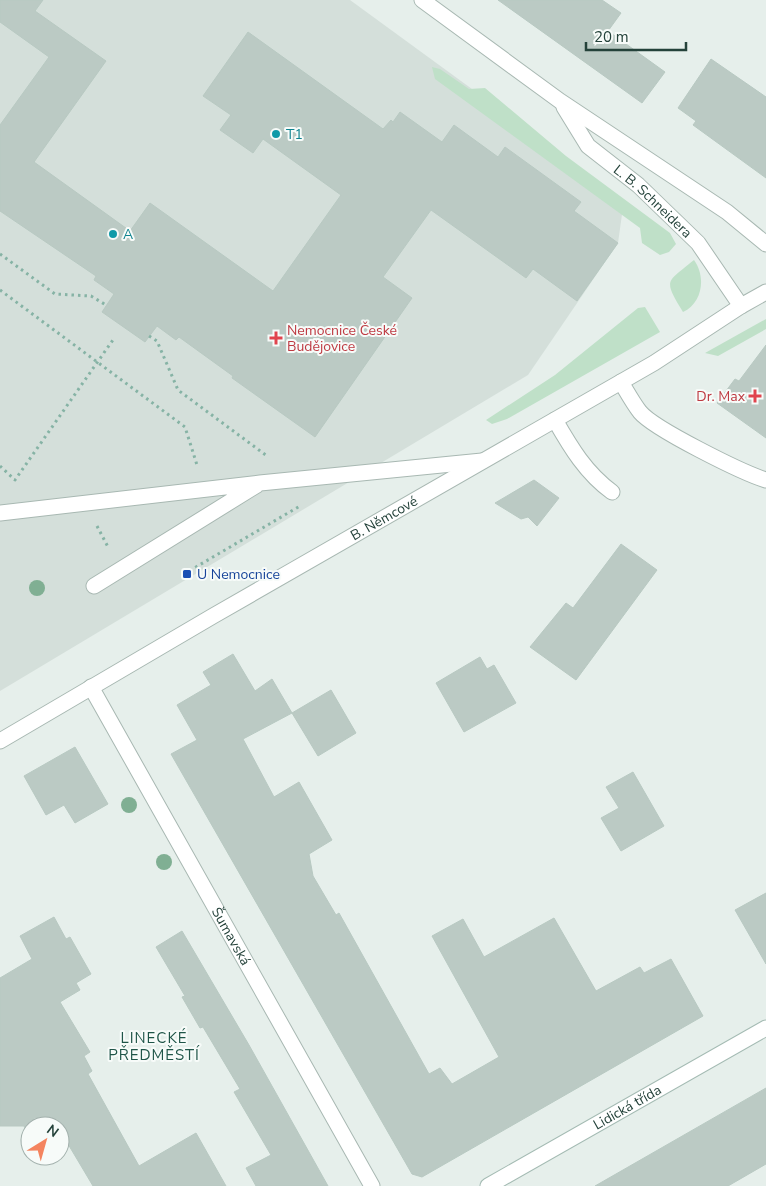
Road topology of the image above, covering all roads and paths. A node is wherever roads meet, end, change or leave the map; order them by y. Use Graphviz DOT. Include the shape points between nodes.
graph roads {
  1 [pos="422,0"];
  2 [pos="560,101"];
  3 [pos="766,244"];
  4 [pos="0,254"];
  5 [pos="0,290"];
  6 [pos="766,292"];
  7 [pos="106,305"];
  8 [pos="741,306"];
  9 [pos="149,336"];
  10 [pos="116,337"];
  11 [pos="97,362"];
  12 [pos="621,382"];
  13 [pos="554,420"];
  14 [pos="269,458"];
  15 [pos="482,461"];
  16 [pos="0,466"];
  17 [pos="199,472"];
  18 [pos="766,480"];
  19 [pos="260,482"];
  20 [pos="612,492"];
  21 [pos="308,501"];
  22 [pos="0,513"];
  23 [pos="96,524"];
  24 [pos="112,554"];
  25 [pos="184,574"];
  26 [pos="94,586"];
  27 [pos="91,686"];
  28 [pos="0,741"];
  29 [pos="766,1028"];
  30 [pos="372,1186"];
  31 [pos="488,1186"];
  1 -- 2 [label="street, L. B. Schneidera"];
  2 -- 3 [label="street, L. B. Schneidera" via="727,212"];
  2 -- 8 [label="street, L. B. Schneidera" via="588,146 638,185 698,243"];
  4 -- 7 [label="path" via="55,294 91,296"];
  5 -- 11 [label="path"];
  6 -- 8 [label="street, B. Němcové"];
  8 -- 12 [label="street, B. Němcové" via="682,347"];
  9 -- 14 [label="path" via="157,341 178,390"];
  10 -- 11 [label="path"];
  11 -- 16 [label="path" via="15,480"];
  11 -- 17 [label="path" via="185,427"];
  12 -- 13 [label="street, B. Němcové"];
  12 -- 18 [label="street" via="641,413 668,432 750,475"];
  13 -- 15 [label="street, B. Němcové"];
  13 -- 20 [label="street" via="594,480"];
  15 -- 19 [label="street"];
  15 -- 27 [label="street, B. Němcové"];
  19 -- 22 [label="street"];
  19 -- 26 [label="street"];
  21 -- 25 [label="path"];
  23 -- 24 [label="path"];
  27 -- 28 [label="street, B. Němcové"];
  27 -- 30 [label="street, Šumavská"];
  29 -- 31 [label="street, Lidická třída"];
}
